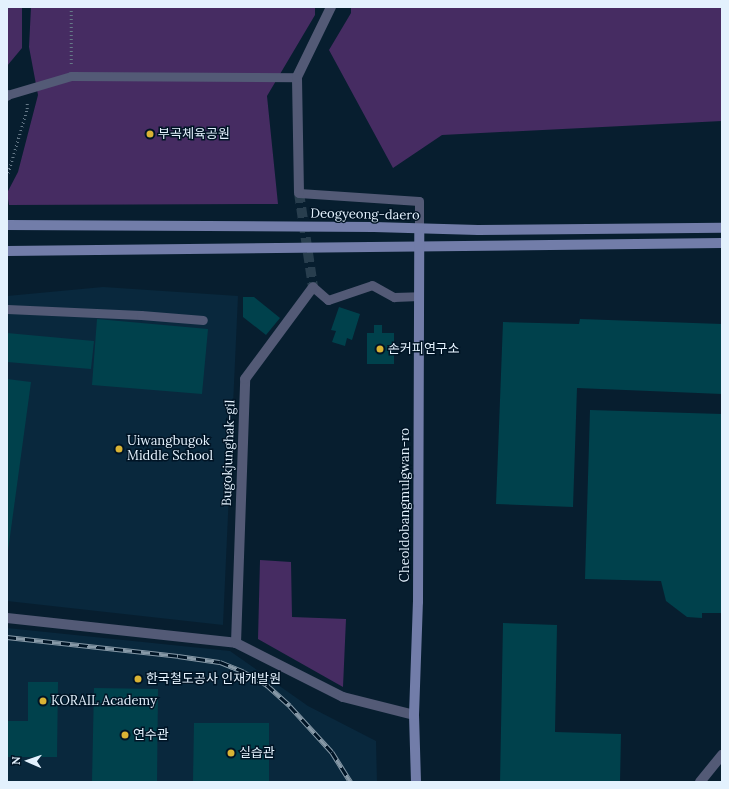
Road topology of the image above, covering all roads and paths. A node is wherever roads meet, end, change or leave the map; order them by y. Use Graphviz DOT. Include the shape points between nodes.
graph roads {
  1 [pos="71,7"];
  2 [pos="331,7"];
  3 [pos="71,76"];
  4 [pos="298,77"];
  5 [pos="26,89"];
  6 [pos="7,95"];
  7 [pos="8,173"];
  8 [pos="299,193"];
  9 [pos="7,226"];
  10 [pos="722,228"];
  11 [pos="419,229"];
  12 [pos="722,243"];
  13 [pos="419,248"];
  14 [pos="7,251"];
  15 [pos="313,287"];
  16 [pos="419,296"];
  17 [pos="7,310"];
  18 [pos="203,320"];
  19 [pos="7,618"];
  20 [pos="236,643"];
  21 [pos="414,715"];
  22 [pos="722,755"];
  23 [pos="416,782"];
  24 [pos="700,782"];
  1 -- 3 [label="path"];
  2 -- 4 [label="street"];
  3 -- 4 [label="lane"];
  3 -- 5 [label="lane"];
  4 -- 8 [label="street"];
  5 -- 6 [label="lane"];
  5 -- 7 [label="path" via="27,109"];
  8 -- 11 [label="lane" via="420,201"];
  9 -- 11 [label="street, Deogyeong-daero"];
  10 -- 11 [label="street, Deogyeong-daero"];
  11 -- 13 [label="street, Cheoldobangmulgwan-ro"];
  12 -- 13 [label="street"];
  13 -- 14 [label="street"];
  13 -- 16 [label="street, Cheoldobangmulgwan-ro"];
  15 -- 16 [label="lane" via="328,300 372,285 394,297"];
  15 -- 20 [label="street, Bugokjunghak-gil" via="245,378"];
  16 -- 21 [label="street, Cheoldobangmulgwan-ro" via="418,602"];
  17 -- 18 [label="lane"];
  19 -- 20 [label="street"];
  20 -- 21 [label="street" via="343,697"];
  21 -- 23 [label="street, Cheoldobangmulgwan-ro"];
  22 -- 24 [label="street"];
}
